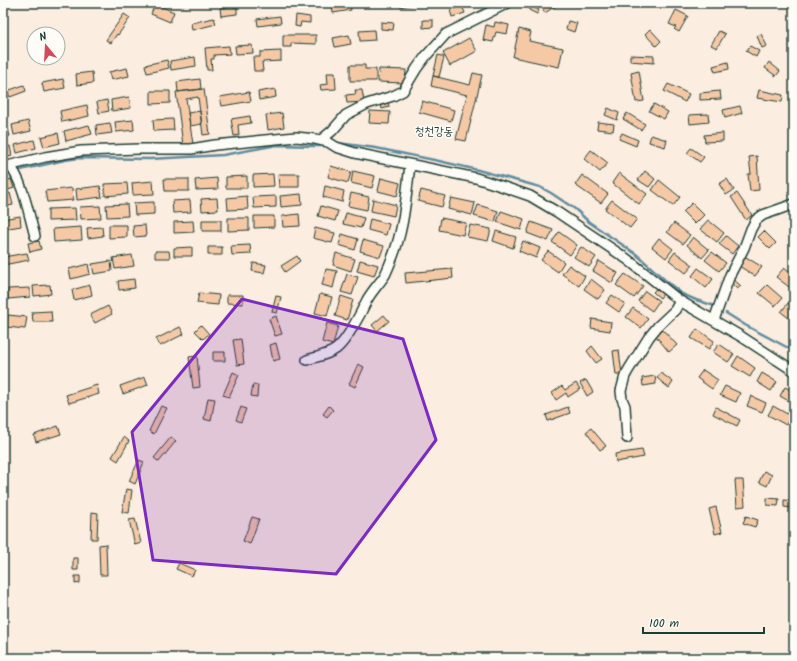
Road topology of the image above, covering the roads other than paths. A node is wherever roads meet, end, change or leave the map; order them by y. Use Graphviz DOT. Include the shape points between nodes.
graph roads {
  1 [pos="508,3"];
  2 [pos="328,143"];
  3 [pos="410,165"];
  4 [pos="11,170"];
  5 [pos="794,204"];
  6 [pos="34,236"];
  7 [pos="680,301"];
  8 [pos="714,320"];
  9 [pos="307,360"];
  10 [pos="794,371"];
  11 [pos="627,438"];
  1 -- 2 [label="street" via="446,34 426,56 403,91 346,115 332,130"];
  2 -- 3 [label="street" via="355,153"];
  2 -- 4 [label="street" via="296,137 191,148 92,150 45,157"];
  3 -- 7 [label="street" via="476,178 530,196 627,259"];
  3 -- 9 [label="street" via="397,245 385,275 336,349"];
  4 -- 6 [label="street" via="21,188"];
  5 -- 8 [label="street" via="756,220 730,275"];
  7 -- 8 [label="street"];
  7 -- 11 [label="street" via="675,310 649,337 626,376 621,391 625,406"];
  8 -- 10 [label="street"];
}
